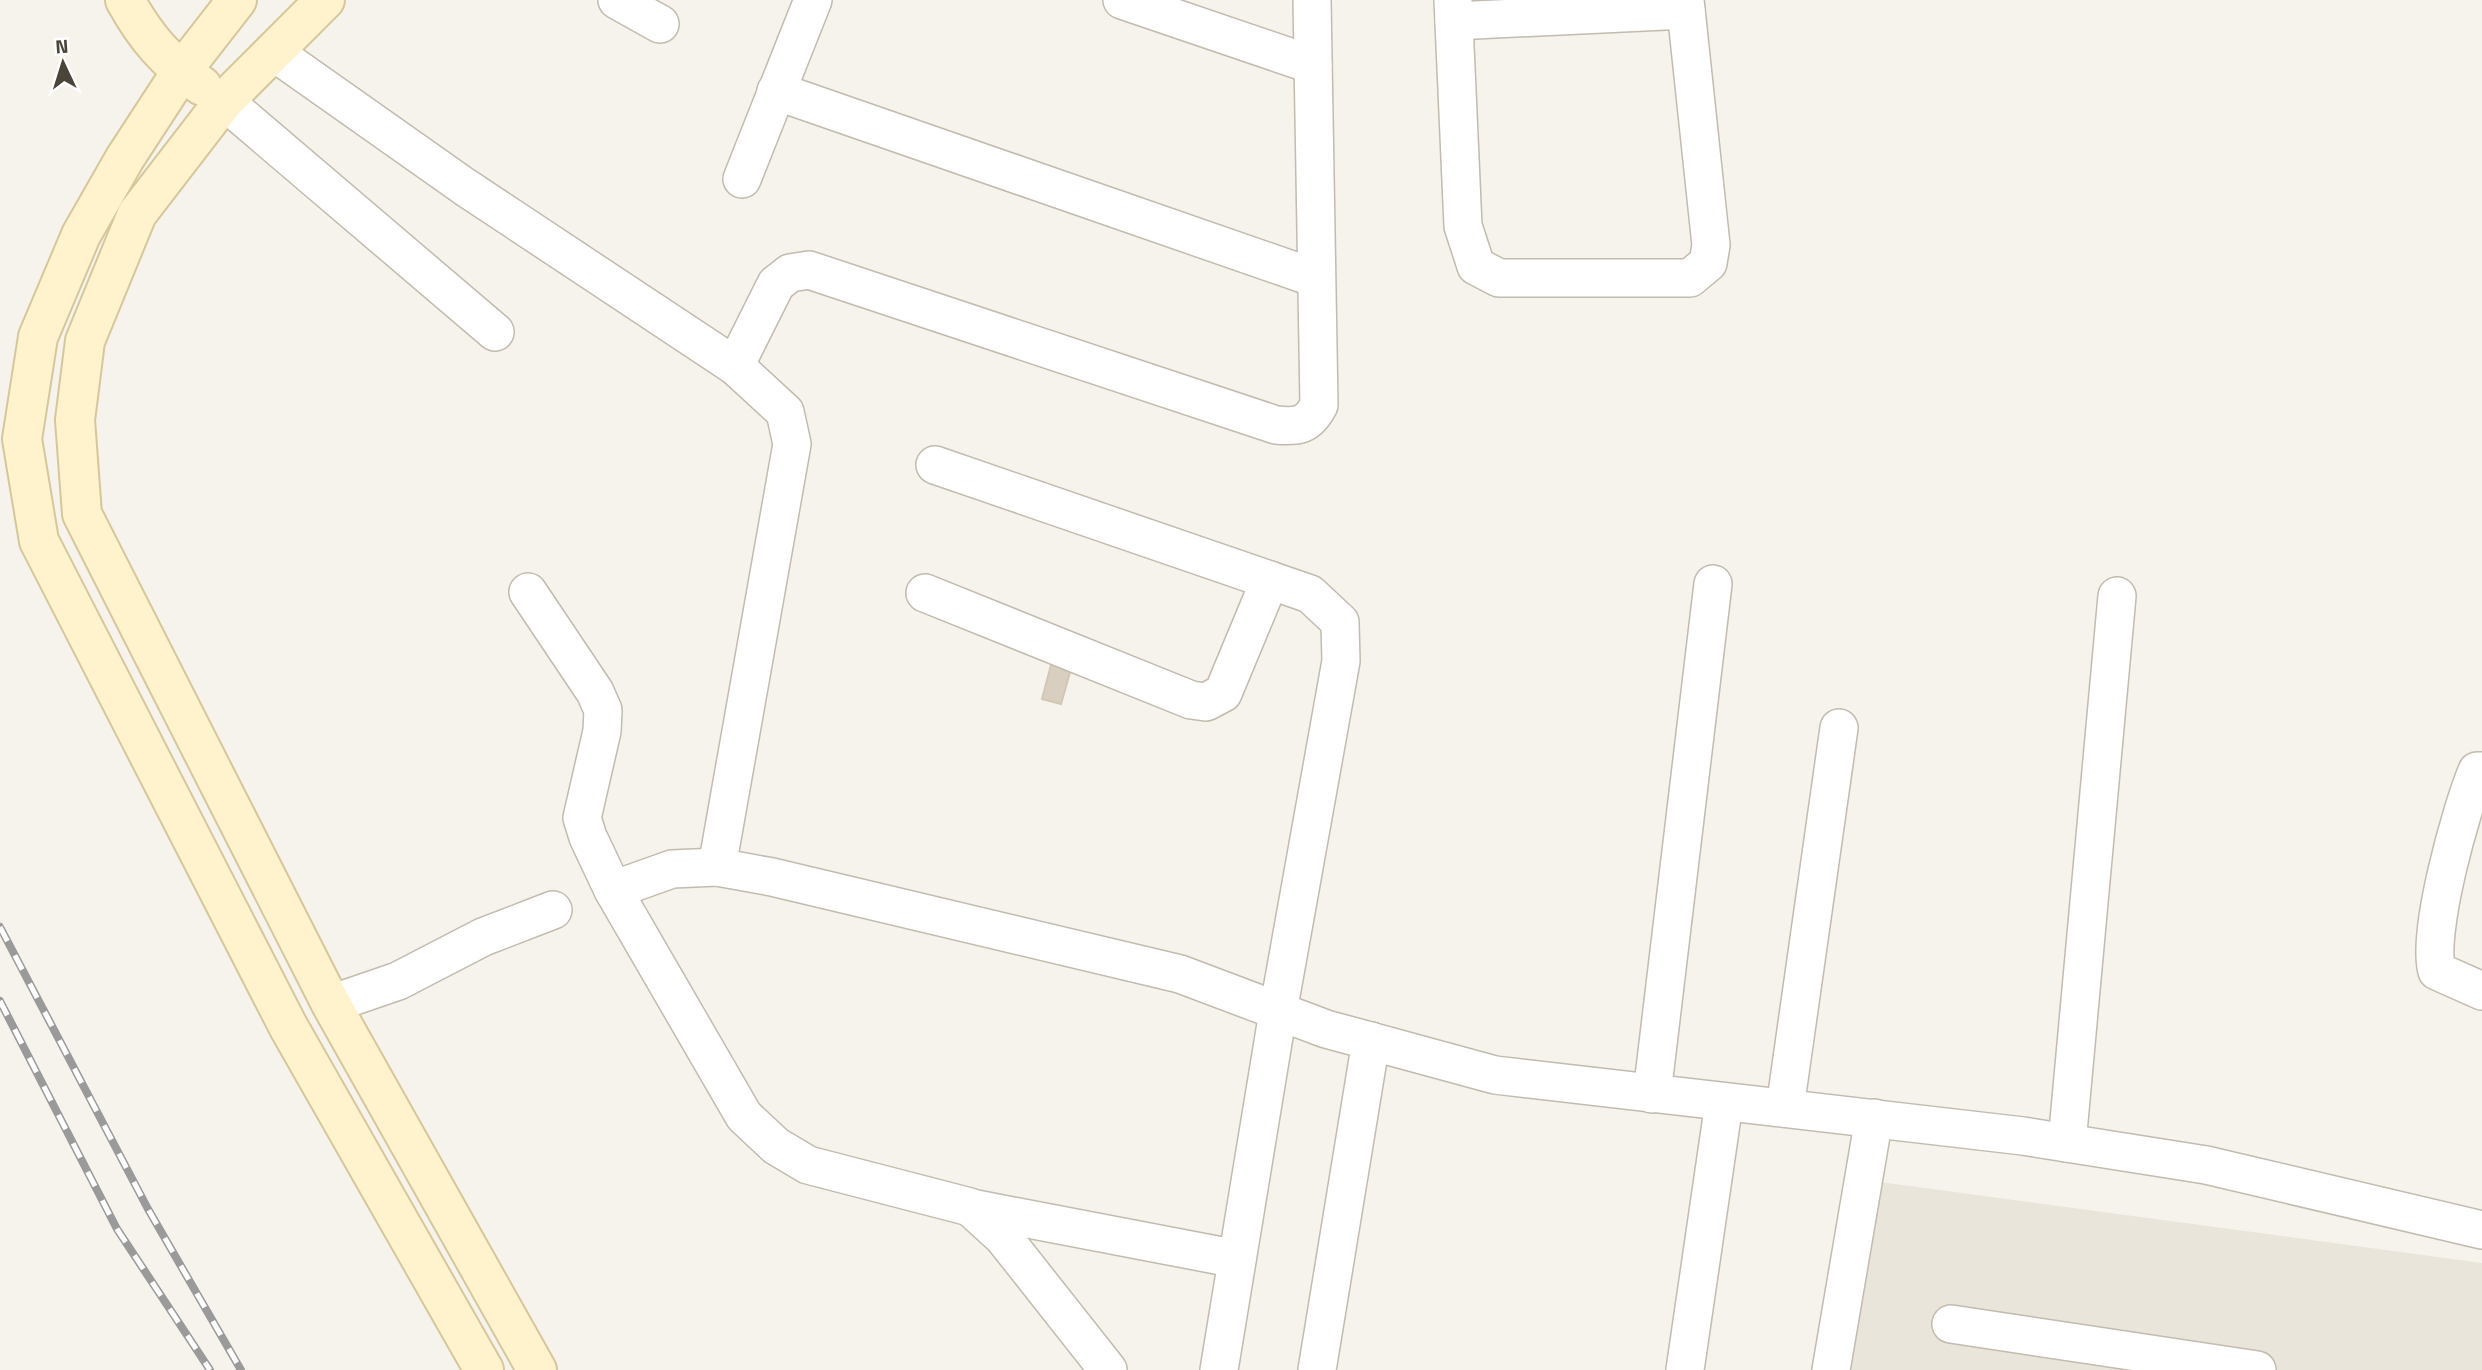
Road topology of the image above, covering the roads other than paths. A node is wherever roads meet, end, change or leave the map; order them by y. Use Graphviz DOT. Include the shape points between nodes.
graph roads {
  1 [pos="125,0"];
  2 [pos="237,0"];
  3 [pos="325,0"];
  4 [pos="617,0"];
  5 [pos="813,0"];
  6 [pos="1122,0"];
  7 [pos="1312,0"];
  8 [pos="1686,5"];
  9 [pos="1453,10"];
  10 [pos="660,24"];
  11 [pos="275,53"];
  12 [pos="1313,65"];
  13 [pos="181,72"];
  14 [pos="776,91"];
  15 [pos="224,101"];
  16 [pos="742,179"];
  17 [pos="1315,278"];
  18 [pos="495,332"];
  19 [pos="735,366"];
  20 [pos="935,465"];
  21 [pos="1270,580"];
  22 [pos="1713,584"];
  23 [pos="528,592"];
  24 [pos="925,593"];
  25 [pos="2117,596"];
  26 [pos="1839,728"];
  27 [pos="2482,771"];
  28 [pos="717,867"];
  29 [pos="614,890"];
  30 [pos="553,910"];
  31 [pos="2482,991"];
  32 [pos="331,1004"];
  33 [pos="1278,1012"];
  34 [pos="1371,1041"];
  35 [pos="1652,1094"];
  36 [pos="1724,1103"];
  37 [pos="1784,1108"];
  38 [pos="1874,1118"];
  39 [pos="2067,1143"];
  40 [pos="970,1207"];
  41 [pos="2482,1230"];
  42 [pos="1237,1259"];
  43 [pos="1951,1324"];
  44 [pos="484,1370"];
  45 [pos="537,1370"];
  46 [pos="1108,1370"];
  47 [pos="1219,1370"];
  48 [pos="1317,1370"];
  49 [pos="1685,1370"];
  50 [pos="1831,1370"];
  51 [pos="2257,1370"];
  1 -- 13 [label="main road" via="145,37"];
  2 -- 13 [label="main road"];
  3 -- 11 [label="main road"];
  4 -- 10 [label="street"];
  5 -- 14 [label="street"];
  6 -- 12 [label="street"];
  7 -- 12 [label="street"];
  8 -- 9 [label="street"];
  8 -- 9 [label="street" via="1711,245 1708,263 1690,278 1499,278 1476,266 1463,226"];
  11 -- 15 [label="main road"];
  11 -- 19 [label="street" via="465,187"];
  12 -- 17 [label="street"];
  13 -- 15 [label="main road"];
  13 -- 44 [label="main road" via="81,235 38,337 22,439 39,541 288,1026"];
  14 -- 16 [label="street"];
  14 -- 17 [label="street"];
  15 -- 18 [label="street"];
  15 -- 32 [label="main road" via="137,214 85,341 75,421 82,514"];
  17 -- 19 [label="street" via="1319,405 1311,419 1298,427 1276,425 809,270 790,273 776,284"];
  19 -- 28 [label="street" via="785,412 792,444"];
  20 -- 21 [label="street"];
  21 -- 24 [label="street" via="1223,693 1206,702 1191,700"];
  21 -- 33 [label="street" via="1310,594 1340,622 1341,661"];
  22 -- 35 [label="street"];
  23 -- 29 [label="street" via="603,710 582,818"];
  25 -- 39 [label="street"];
  26 -- 37 [label="street"];
  27 -- 31 [label="street" via="2477,771 2465,800 2433,958 2437,971"];
  28 -- 29 [label="street" via="672,869"];
  28 -- 33 [label="street" via="1180,974"];
  29 -- 40 [label="street" via="744,1116 776,1146 808,1165"];
  30 -- 32 [label="street" via="483,937 398,981"];
  32 -- 45 [label="main road"];
  33 -- 34 [label="street"];
  33 -- 42 [label="street"];
  34 -- 35 [label="street" via="1495,1075"];
  34 -- 48 [label="street"];
  35 -- 36 [label="street"];
  36 -- 37 [label="street"];
  36 -- 49 [label="street"];
  37 -- 38 [label="street"];
  38 -- 39 [label="street"];
  38 -- 50 [label="street"];
  39 -- 41 [label="street" via="2206,1165"];
  40 -- 42 [label="street"];
  40 -- 46 [label="street" via="1003,1237"];
  42 -- 47 [label="street"];
  43 -- 51 [label="street"];
}
